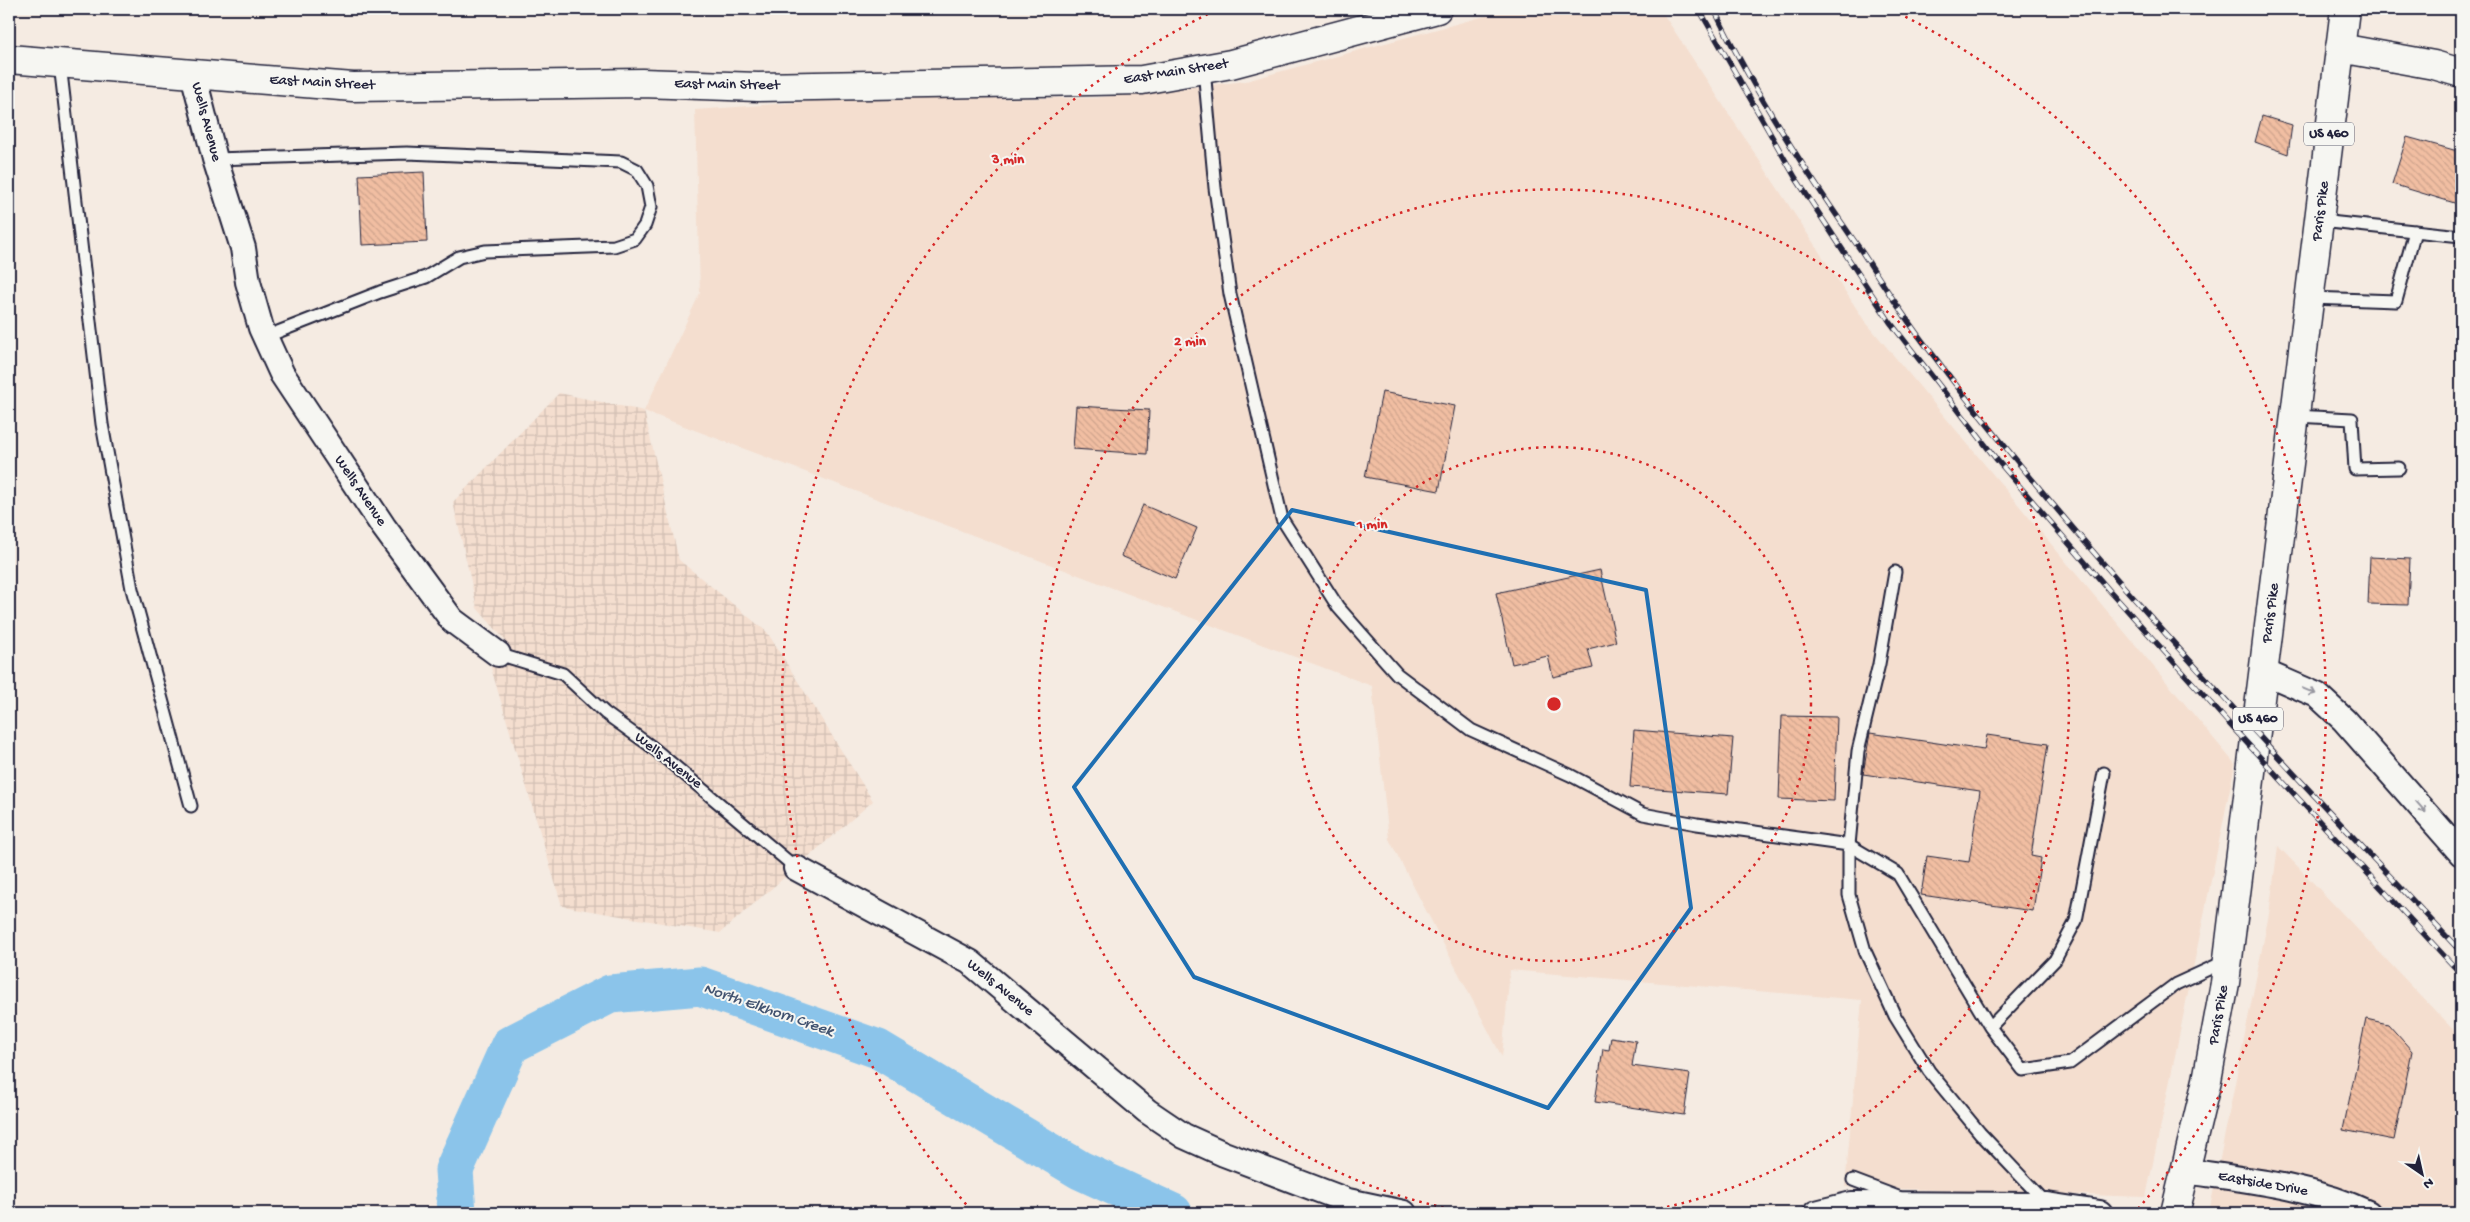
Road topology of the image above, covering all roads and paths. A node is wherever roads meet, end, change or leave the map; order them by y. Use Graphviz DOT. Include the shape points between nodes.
graph roads {
  1 [pos="1437,9"];
  2 [pos="2345,9"];
  3 [pos="2340,48"];
  4 [pos="9,59"];
  5 [pos="60,64"];
  6 [pos="1204,69"];
  7 [pos="2461,73"];
  8 [pos="193,74"];
  9 [pos="215,159"];
  10 [pos="2320,221"];
  11 [pos="2415,231"];
  12 [pos="2461,236"];
  13 [pos="2310,298"];
  14 [pos="265,337"];
  15 [pos="2295,416"];
  16 [pos="2399,468"];
  17 [pos="1895,572"];
  18 [pos="498,654"];
  19 [pos="2264,672"];
  20 [pos="2104,773"];
  21 [pos="191,806"];
  22 [pos="1849,845"];
  23 [pos="2461,853"];
  24 [pos="796,868"];
  25 [pos="2228,961"];
  26 [pos="1990,1027"];
  27 [pos="2185,1171"];
  28 [pos="1853,1180"];
  29 [pos="1916,1204"];
  30 [pos="2047,1205"];
  31 [pos="1404,1213"];
  32 [pos="1816,1213"];
  33 [pos="2100,1213"];
  34 [pos="2174,1213"];
  35 [pos="2368,1213"];
  1 -- 6 [label="street, East Main Street"];
  2 -- 3 [label="street, Paris Pike / US 460"];
  3 -- 7 [label="street"];
  3 -- 10 [label="street, Paris Pike / US 460"];
  4 -- 5 [label="street, East Main Street"];
  5 -- 8 [label="street, East Main Street"];
  5 -- 21 [label="lane" via="102,424 132,589"];
  6 -- 8 [label="street, East Main Street" via="1142,80 758,87 642,83 353,87"];
  6 -- 22 [label="lane" via="1215,188 1230,294 1282,519 1338,607 1397,674 1471,730 1570,775 1644,814"];
  8 -- 9 [label="street, Wells Avenue"];
  9 -- 14 [label="street, Wells Avenue" via="243,248 250,289"];
  9 -- 14 [label="lane" via="407,153 621,162 637,170 647,186 651,207 645,225 635,239 614,246 485,251 458,257 426,277"];
  10 -- 11 [label="lane"];
  10 -- 13 [label="street, Paris Pike / US 460"];
  11 -- 12 [label="lane"];
  11 -- 13 [label="lane" via="2396,300"];
  13 -- 15 [label="street, Paris Pike / US 460"];
  14 -- 18 [label="street, Wells Avenue" via="282,374 322,436 452,620"];
  15 -- 16 [label="lane" via="2352,419 2355,469"];
  15 -- 19 [label="street, Paris Pike / US 460"];
  17 -- 22 [label="lane" via="1879,664 1858,751"];
  18 -- 24 [label="lane, Wells Avenue" via="563,674"];
  19 -- 23 [label="street, one-way" via="2317,695 2344,720"];
  19 -- 25 [label="street, Paris Pike / US 460"];
  20 -- 26 [label="lane" via="2076,921 2055,960"];
  22 -- 26 [label="lane" via="1898,874"];
  22 -- 30 [label="lane" via="1849,895 1865,951 1895,1016 1929,1071 1980,1134"];
  24 -- 31 [label="street, Wells Avenue" via="970,962 1147,1111 1184,1136 1348,1201"];
  25 -- 26 [label="lane" via="2176,984 2070,1063 2023,1070"];
  25 -- 27 [label="street, Paris Pike / US 460" via="2207,1080"];
  27 -- 34 [label="street, Paris Pike / US 460"];
  27 -- 35 [label="street, Eastside Drive" via="2278,1184 2341,1200"];
  28 -- 29 [label="lane"];
  29 -- 30 [label="street"];
  29 -- 32 [label="street" via="1852,1204"];
  30 -- 33 [label="street"];
}
